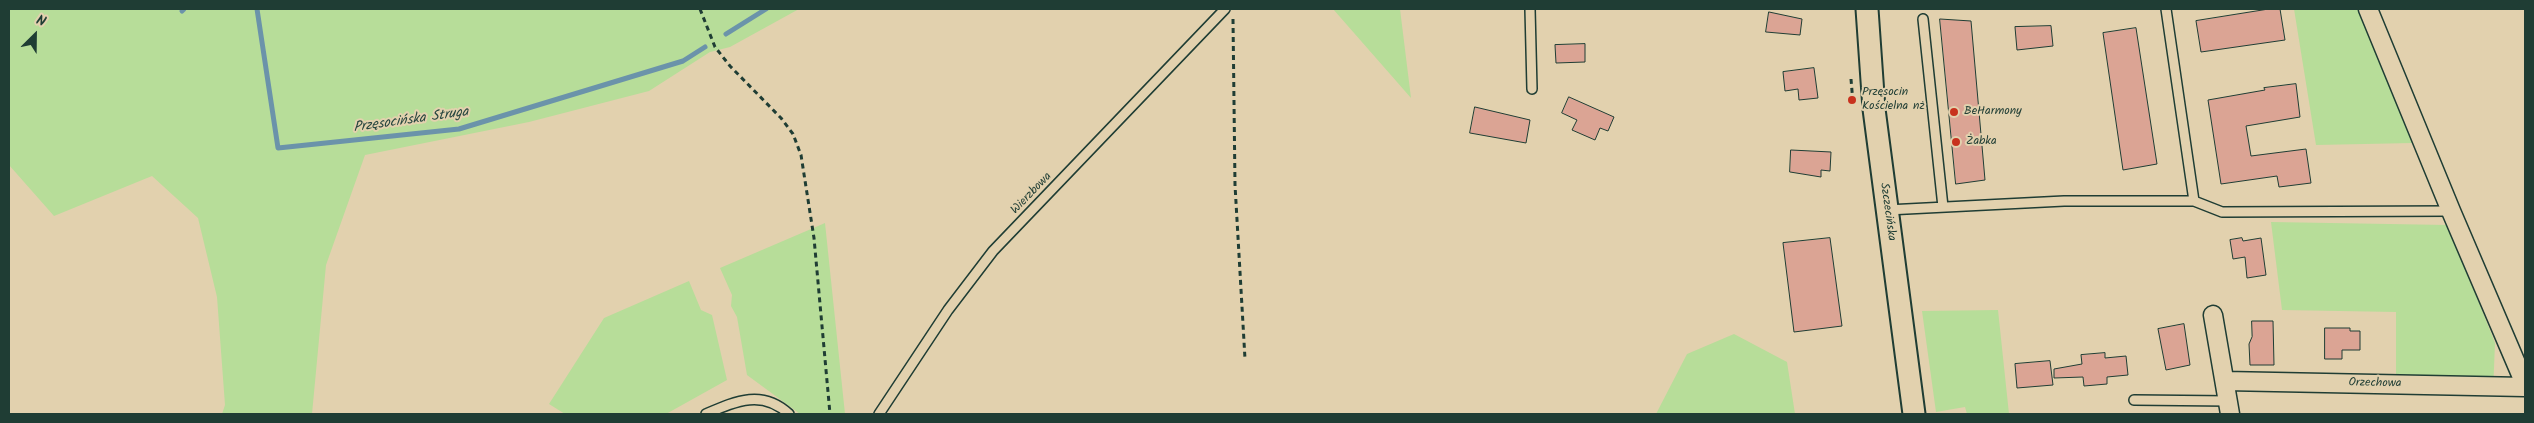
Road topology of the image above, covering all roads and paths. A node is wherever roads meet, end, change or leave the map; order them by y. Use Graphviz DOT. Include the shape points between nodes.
graph roads {
  1 [pos="700,9"];
  2 [pos="1225,9"];
  3 [pos="1530,9"];
  4 [pos="1867,9"];
  5 [pos="2166,9"];
  6 [pos="2368,9"];
  7 [pos="1233,16"];
  8 [pos="1923,18"];
  9 [pos="1532,89"];
  10 [pos="2194,201"];
  11 [pos="1943,207"];
  12 [pos="1887,210"];
  13 [pos="2451,211"];
  14 [pos="2212,315"];
  15 [pos="1245,359"];
  16 [pos="2225,381"];
  17 [pos="2525,385"];
  18 [pos="2134,400"];
  19 [pos="2229,408"];
  20 [pos="706,414"];
  21 [pos="789,414"];
  22 [pos="830,414"];
  23 [pos="879,414"];
  24 [pos="1914,414"];
  1 -- 22 [label="path" via="715,46 781,118 793,134 801,154 814,238"];
  2 -- 23 [label="lane, Wierzbowa" via="993,251 948,310"];
  3 -- 9 [label="lane"];
  4 -- 12 [label="street, Szczecińska" via="1872,96"];
  5 -- 10 [label="lane"];
  6 -- 13 [label="street"];
  7 -- 15 [label="path" via="1235,186"];
  8 -- 11 [label="lane"];
  10 -- 11 [label="lane" via="2064,201"];
  10 -- 13 [label="lane" via="2222,212"];
  11 -- 12 [label="lane"];
  12 -- 24 [label="street, Szczecińska"];
  13 -- 17 [label="street"];
  14 -- 16 [label="street"];
  16 -- 17 [label="street, Orzechowa"];
  16 -- 19 [label="street"];
  18 -- 19 [label="lane"];
  20 -- 21 [label="lane" via="731,403 759,398 780,406"];
}
